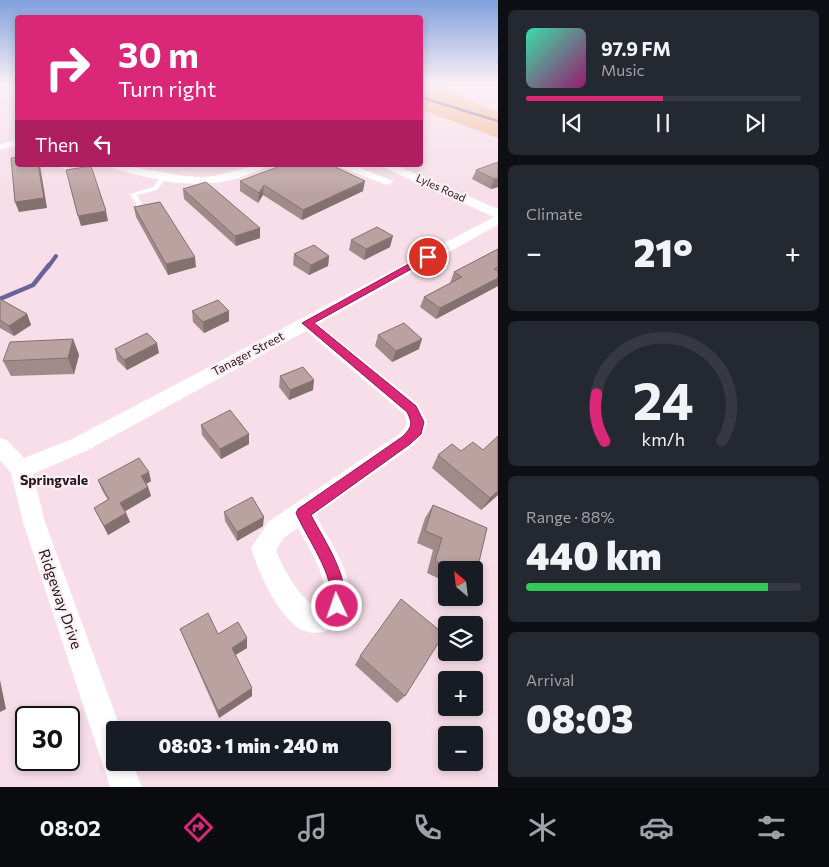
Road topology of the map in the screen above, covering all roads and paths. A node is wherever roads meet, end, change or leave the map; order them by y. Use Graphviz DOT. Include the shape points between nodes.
graph roads {
  1 [pos="15,143"];
  2 [pos="0,147"];
  3 [pos="63,167"];
  4 [pos="122,167"];
  5 [pos="257,167"];
  6 [pos="347,167"];
  7 [pos="389,167"];
  8 [pos="72,172"];
  9 [pos="164,177"];
  10 [pos="388,181"];
  11 [pos="142,211"];
  12 [pos="498,214"];
  13 [pos="498,220"];
  14 [pos="307,323"];
  15 [pos="0,446"];
  16 [pos="22,469"];
  17 [pos="302,513"];
  18 [pos="106,730"];
  19 [pos="120,771"];
  20 [pos="126,787"];
  1 -- 2 [label="street"];
  3 -- 8 [label="lane"];
  4 -- 9 [label="street"];
  5 -- 9 [label="street" via="224,179"];
  6 -- 10 [label="street"];
  7 -- 12 [label="street, Lyles Road"];
  9 -- 11 [label="lane" via="160,187 133,194"];
  13 -- 14 [label="street, Tanager Street"];
  14 -- 16 [label="street, Tanager Street" via="79,445"];
  14 -- 17 [label="street" via="411,409 418,422 417,430 406,440"];
  15 -- 16 [label="street"];
  16 -- 18 [label="street, Ridgeway Drive" via="34,522"];
  19 -- 20 [label="street"];
}
